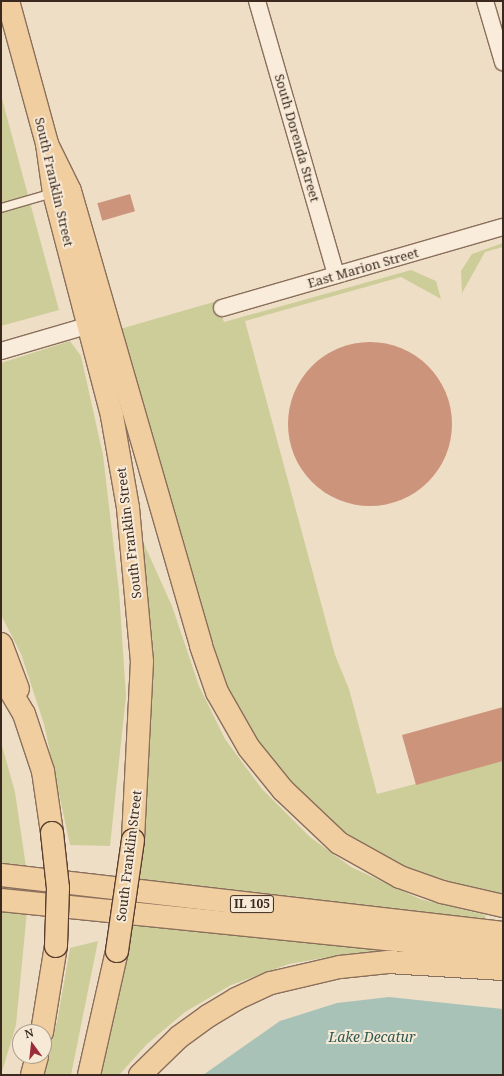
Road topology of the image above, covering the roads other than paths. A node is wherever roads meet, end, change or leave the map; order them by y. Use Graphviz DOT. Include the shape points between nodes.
graph roads {
  1 [pos="8,1"];
  2 [pos="257,1"];
  3 [pos="485,1"];
  4 [pos="503,62"];
  5 [pos="47,144"];
  6 [pos="54,193"];
  7 [pos="1,208"];
  8 [pos="503,227"];
  9 [pos="336,275"];
  10 [pos="222,308"];
  11 [pos="90,325"];
  12 [pos="1,351"];
  13 [pos="1,644"];
  14 [pos="1,675"];
  15 [pos="24,714"];
  16 [pos="1,875"];
  17 [pos="1,900"];
  18 [pos="503,906"];
  19 [pos="503,933"];
  20 [pos="503,951"];
  21 [pos="503,969"];
  22 [pos="43,1024"];
  23 [pos="34,1064"];
  24 [pos="32,1075"];
  25 [pos="90,1075"];
  26 [pos="140,1075"];
  1 -- 5 [label="main road, South Franklin Street"];
  2 -- 9 [label="street, South Dorenda Street"];
  3 -- 4 [label="street"];
  5 -- 6 [label="main road, South Franklin Street"];
  5 -- 18 [label="main road" via="70,191 201,646 217,692 249,748 283,790 339,843 400,877 442,892"];
  6 -- 7 [label="lane"];
  6 -- 11 [label="main road, South Franklin Street"];
  8 -- 9 [label="street, East Marion Street"];
  9 -- 10 [label="street, East Marion Street"];
  11 -- 12 [label="street"];
  11 -- 25 [label="main road, South Franklin Street, bridge" via="128,508 141,654 132,840 117,951"];
  13 -- 15 [label="main road"];
  14 -- 15 [label="main road"];
  15 -- 22 [label="main road, bridge" via="43,771 58,888 56,946"];
  16 -- 19 [label="main road, IL 105"];
  17 -- 20 [label="main road"];
  21 -- 26 [label="main road" via="388,962 340,966 271,983 236,998 179,1036"];
  23 -- 24 [label="main road"];
}
